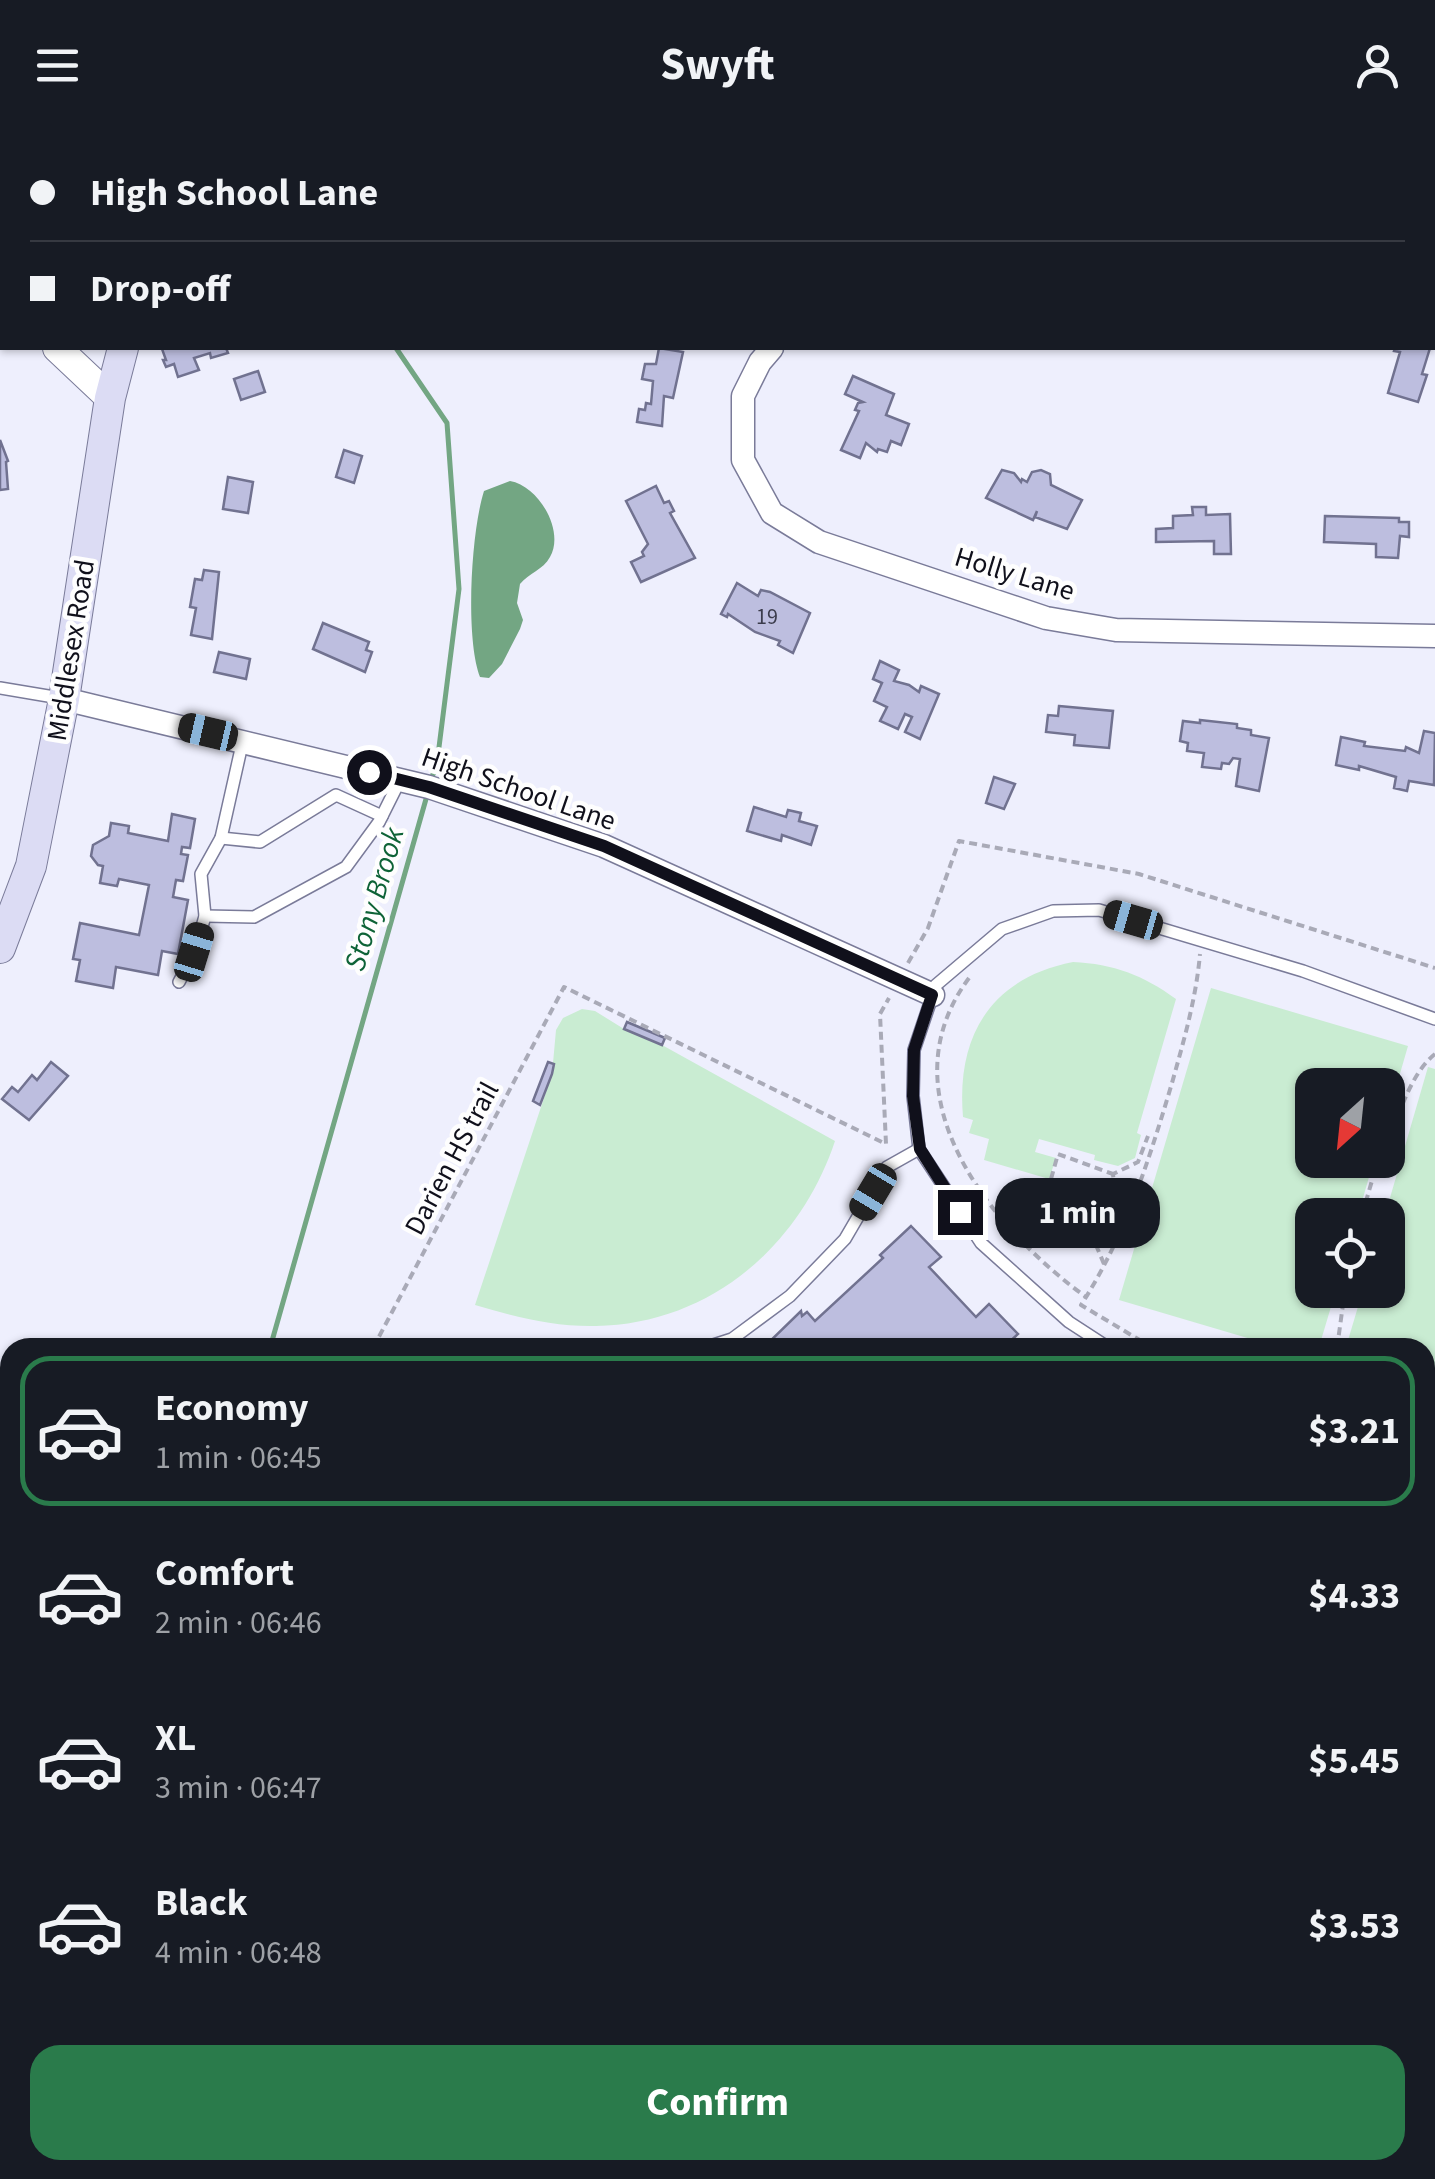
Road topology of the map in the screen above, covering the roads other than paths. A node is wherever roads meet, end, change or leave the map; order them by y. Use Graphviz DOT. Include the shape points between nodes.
graph roads {
  1 [pos="59,350"];
  2 [pos="122,350"];
  3 [pos="770,350"];
  4 [pos="110,398"];
  5 [pos="1435,636"];
  6 [pos="0,688"];
  7 [pos="64,698"];
  8 [pos="243,740"];
  9 [pos="401,780"];
  10 [pos="382,816"];
  11 [pos="222,838"];
  12 [pos="206,916"];
  13 [pos="0,948"];
  14 [pos="179,982"];
  15 [pos="932,995"];
  16 [pos="1435,1019"];
  17 [pos="920,1149"];
  18 [pos="742,1338"];
  19 [pos="1094,1338"];
  1 -- 4 [label="street"];
  2 -- 4 [label="main road, Middlesex Road"];
  3 -- 5 [label="street, Holly Lane" via="744,396 743,460 772,513 819,542 1046,618 1116,630"];
  4 -- 7 [label="main road, Middlesex Road"];
  6 -- 7 [label="lane"];
  7 -- 8 [label="street, High School Lane"];
  7 -- 13 [label="main road, Middlesex Road" via="31,866"];
  8 -- 9 [label="street, High School Lane"];
  8 -- 11 [label="lane"];
  9 -- 10 [label="lane"];
  9 -- 15 [label="street, High School Lane" via="604,846"];
  10 -- 11 [label="lane" via="336,795 260,842"];
  10 -- 12 [label="lane" via="346,867 254,917"];
  11 -- 12 [label="lane" via="201,874"];
  12 -- 14 [label="lane"];
  15 -- 16 [label="lane" via="1002,929 1053,911 1099,910 1303,970"];
  15 -- 17 [label="lane" via="914,1050"];
  17 -- 18 [label="lane" via="887,1168 844,1239"];
  17 -- 19 [label="lane" via="981,1242"];
}
